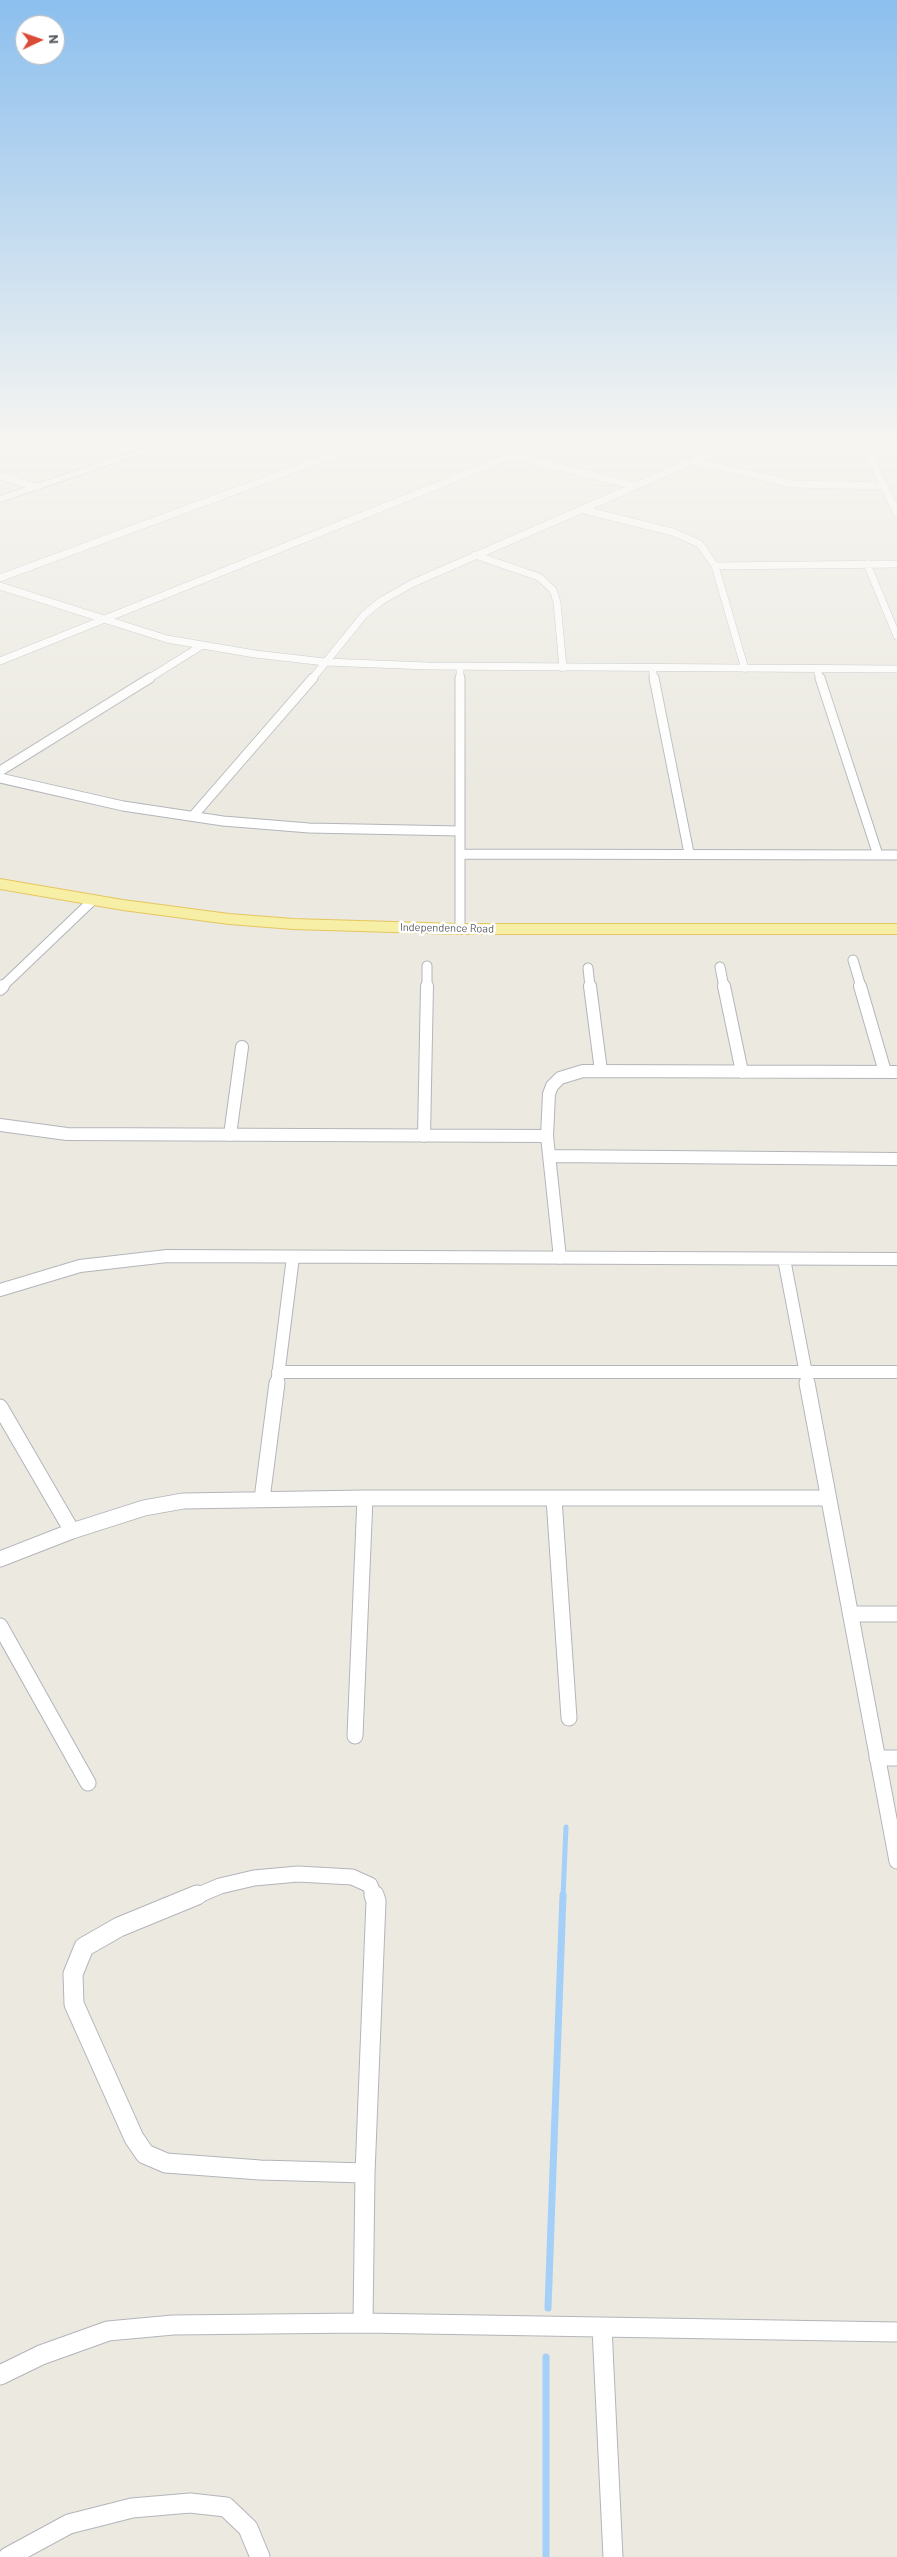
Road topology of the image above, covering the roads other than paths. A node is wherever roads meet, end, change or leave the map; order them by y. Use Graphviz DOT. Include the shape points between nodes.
graph roads {
  1 [pos="50,559"];
  2 [pos="253,559"];
  3 [pos="465,559"];
  4 [pos="488,559"];
  5 [pos="711,559"];
  6 [pos="867,564"];
  7 [pos="897,564"];
  8 [pos="715,566"];
  9 [pos="0,578"];
  10 [pos="0,586"];
  11 [pos="102,620"];
  12 [pos="894,623"];
  13 [pos="897,636"];
  14 [pos="202,646"];
  15 [pos="0,661"];
  16 [pos="325,662"];
  17 [pos="460,667"];
  18 [pos="563,668"];
  19 [pos="652,668"];
  20 [pos="745,669"];
  21 [pos="817,669"];
  22 [pos="897,669"];
  23 [pos="0,771"];
  24 [pos="0,778"];
  25 [pos="193,816"];
  26 [pos="460,830"];
  27 [pos="689,853"];
  28 [pos="460,854"];
  29 [pos="878,855"];
  30 [pos="897,855"];
  31 [pos="0,873"];
  32 [pos="0,884"];
  33 [pos="92,901"];
  34 [pos="897,918"];
  35 [pos="460,923"];
  36 [pos="897,929"];
  37 [pos="853,960"];
  38 [pos="427,966"];
  39 [pos="720,967"];
  40 [pos="588,968"];
  41 [pos="0,990"];
  42 [pos="242,1047"];
  43 [pos="600,1071"];
  44 [pos="742,1072"];
  45 [pos="891,1072"];
  46 [pos="0,1125"];
  47 [pos="230,1135"];
  48 [pos="424,1136"];
  49 [pos="547,1136"];
  50 [pos="550,1156"];
  51 [pos="897,1159"];
  52 [pos="293,1257"];
  53 [pos="560,1258"];
  54 [pos="784,1259"];
  55 [pos="897,1259"];
  56 [pos="0,1290"];
  57 [pos="804,1371"];
  58 [pos="278,1372"];
  59 [pos="897,1372"];
  60 [pos="2,1414"];
  61 [pos="366,1498"];
  62 [pos="828,1498"];
  63 [pos="262,1499"];
  64 [pos="554,1499"];
  65 [pos="72,1531"];
  66 [pos="0,1559"];
  67 [pos="851,1614"];
  68 [pos="897,1614"];
  69 [pos="0,1626"];
  70 [pos="569,1718"];
  71 [pos="355,1736"];
  72 [pos="877,1758"];
  73 [pos="897,1758"];
  74 [pos="88,1783"];
  75 [pos="897,1861"];
  76 [pos="365,2173"];
  77 [pos="362,2323"];
  78 [pos="602,2328"];
  79 [pos="897,2332"];
  80 [pos="0,2375"];
  81 [pos="8,2557"];
  82 [pos="260,2557"];
  83 [pos="613,2557"];
  1 -- 9 [label="street"];
  2 -- 11 [label="street"];
  3 -- 16 [label="street" via="381,601 364,615"];
  4 -- 18 [label="street" via="540,577 553,590"];
  5 -- 8 [label="street"];
  6 -- 7 [label="street"];
  6 -- 8 [label="street"];
  6 -- 12 [label="street"];
  8 -- 20 [label="street"];
  10 -- 11 [label="street"];
  11 -- 14 [label="street"];
  11 -- 15 [label="street"];
  12 -- 13 [label="street"];
  14 -- 16 [label="street"];
  14 -- 23 [label="street"];
  16 -- 17 [label="street"];
  16 -- 25 [label="street"];
  17 -- 18 [label="street"];
  17 -- 26 [label="street"];
  18 -- 19 [label="street"];
  19 -- 20 [label="street"];
  19 -- 27 [label="street"];
  20 -- 21 [label="street"];
  21 -- 22 [label="street"];
  21 -- 29 [label="street"];
  24 -- 25 [label="street" via="123,806"];
  25 -- 26 [label="street" via="309,828"];
  26 -- 28 [label="street"];
  27 -- 28 [label="street"];
  27 -- 29 [label="street"];
  28 -- 35 [label="street"];
  29 -- 30 [label="street"];
  31 -- 35 [label="main road, Independence Road" via="75,887 233,906"];
  32 -- 33 [label="main road, Independence Road"];
  33 -- 35 [label="main road, Independence Road" via="293,924"];
  33 -- 41 [label="street"];
  34 -- 35 [label="main road, Independence Road"];
  35 -- 36 [label="main road, Independence Road"];
  37 -- 45 [label="street"];
  38 -- 48 [label="street"];
  39 -- 44 [label="street"];
  40 -- 43 [label="street"];
  42 -- 47 [label="street"];
  43 -- 44 [label="street"];
  43 -- 49 [label="street" via="570,1073 552,1086"];
  44 -- 45 [label="street"];
  46 -- 47 [label="street" via="68,1134"];
  47 -- 48 [label="street"];
  48 -- 49 [label="street"];
  49 -- 50 [label="street"];
  50 -- 51 [label="street"];
  50 -- 53 [label="street"];
  52 -- 53 [label="street"];
  52 -- 56 [label="street" via="167,1256 126,1259 80,1266"];
  52 -- 58 [label="street"];
  53 -- 54 [label="street"];
  54 -- 55 [label="street"];
  54 -- 57 [label="street"];
  57 -- 58 [label="street"];
  57 -- 59 [label="street"];
  57 -- 62 [label="street"];
  58 -- 63 [label="street"];
  60 -- 65 [label="street"];
  61 -- 63 [label="street"];
  61 -- 64 [label="street"];
  61 -- 71 [label="street"];
  62 -- 64 [label="street"];
  62 -- 67 [label="street"];
  63 -- 65 [label="street" via="182,1501 144,1508"];
  64 -- 70 [label="street"];
  65 -- 66 [label="street"];
  67 -- 68 [label="street"];
  67 -- 72 [label="street"];
  69 -- 74 [label="street"];
  72 -- 73 [label="street"];
  72 -- 75 [label="street"];
  76 -- 76 [label="street" via="376,1900 370,1885 352,1877 298,1874 254,1878 220,1886 118,1927 84,1947 73,1974 74,2004 134,2138 145,2154 166,2163"];
  76 -- 77 [label="street"];
  77 -- 78 [label="street"];
  77 -- 80 [label="street" via="173,2325 108,2331 41,2355"];
  78 -- 79 [label="street"];
  78 -- 83 [label="street"];
  81 -- 82 [label="street" via="69,2524 132,2508 190,2503 226,2507 248,2528"];
}
